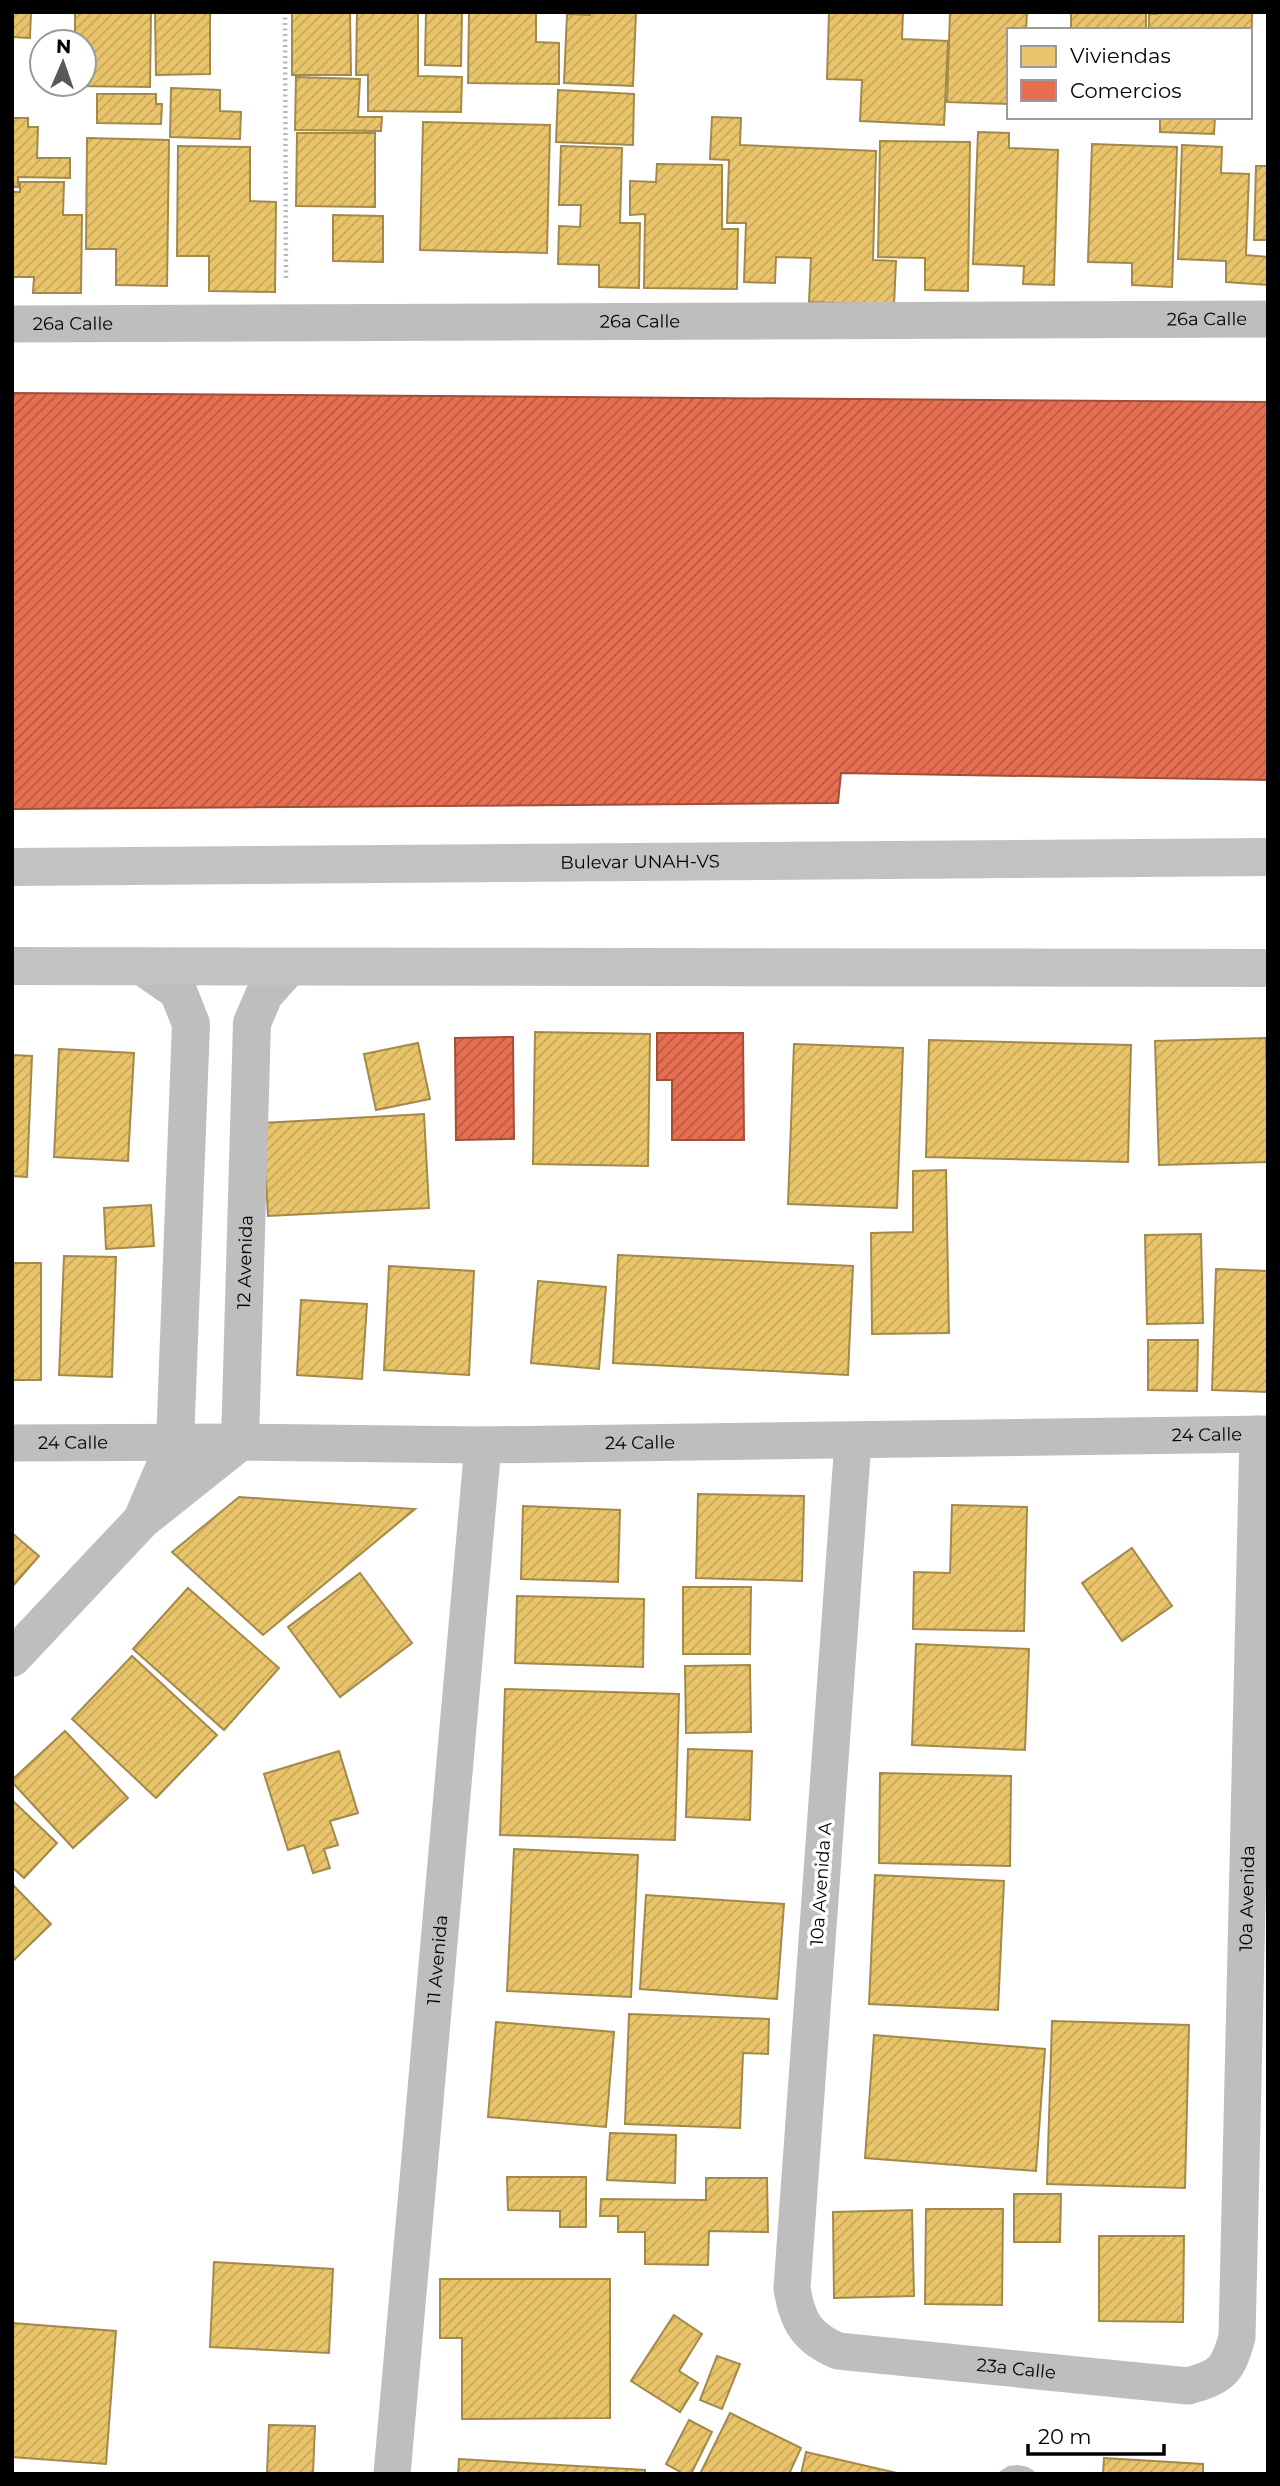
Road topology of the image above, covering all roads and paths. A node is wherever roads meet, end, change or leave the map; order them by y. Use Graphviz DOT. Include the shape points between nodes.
graph roads {
  1 [pos="285,12"];
  2 [pos="1268,319"];
  3 [pos="12,324"];
  4 [pos="286,324"];
  5 [pos="1268,857"];
  6 [pos="12,867"];
  7 [pos="12,966"];
  8 [pos="143,967"];
  9 [pos="288,968"];
  10 [pos="1268,968"];
  11 [pos="1263,1434"];
  12 [pos="853,1441"];
  13 [pos="240,1442"];
  14 [pos="12,1443"];
  15 [pos="175,1443"];
  16 [pos="483,1445"];
  17 [pos="142,1520"];
  18 [pos="12,1658"];
  19 [pos="804,2326"];
  20 [pos="1230,2361"];
  21 [pos="392,2474"];
  1 -- 4 [label="path"];
  2 -- 4 [label="street, 26a Calle"];
  3 -- 4 [label="street, 26a Calle"];
  5 -- 6 [label="main road, Bulevar UNAH-VS"];
  7 -- 8 [label="main road"];
  8 -- 9 [label="main road"];
  8 -- 15 [label="street" via="178,991 191,1024"];
  9 -- 10 [label="main road"];
  9 -- 13 [label="street, 12 Avenida" via="264,995 252,1023"];
  11 -- 12 [label="street, 24 Calle"];
  11 -- 20 [label="street, 10a Avenida" via="1237,2337"];
  12 -- 16 [label="street, 24 Calle"];
  12 -- 19 [label="street, 10a Avenida A" via="792,2288"];
  13 -- 15 [label="street, 24 Calle"];
  13 -- 16 [label="street, 24 Calle"];
  13 -- 17 [label="street"];
  14 -- 15 [label="street, 24 Calle"];
  15 -- 17 [label="street"];
  16 -- 21 [label="street, 11 Avenida"];
  17 -- 18 [label="street"];
  19 -- 20 [label="street, 23a Calle" via="820,2343 838,2351 1153,2384 1188,2386 1211,2380"];
}
